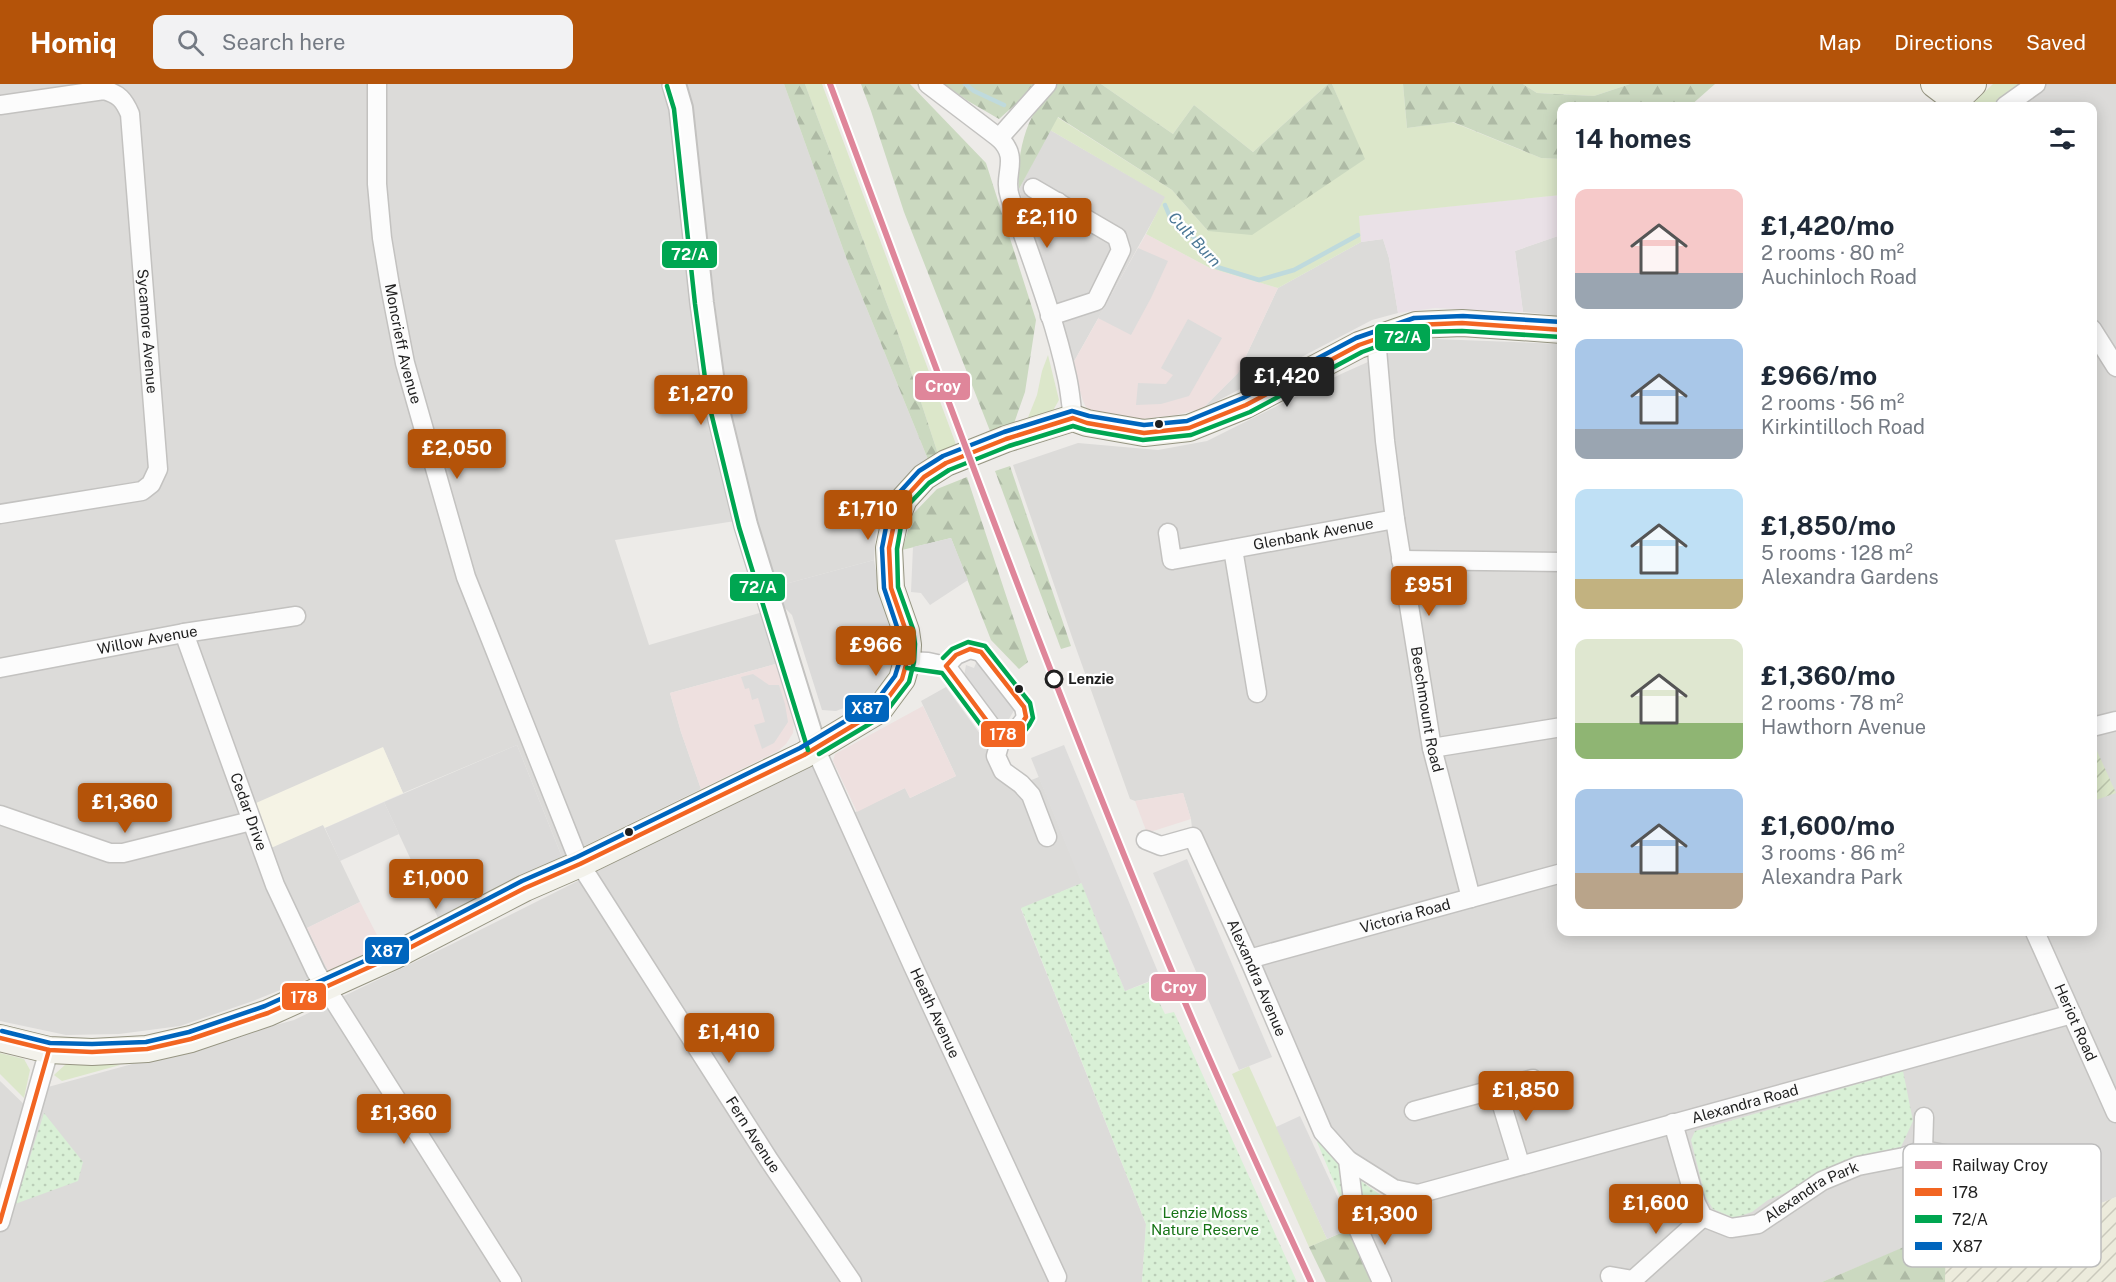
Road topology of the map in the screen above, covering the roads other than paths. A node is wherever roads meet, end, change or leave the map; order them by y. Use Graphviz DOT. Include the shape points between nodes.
graph roads {
  1 [pos="377,84"];
  2 [pos="674,84"];
  3 [pos="928,84"];
  4 [pos="1047,84"];
  5 [pos="1934,84"];
  6 [pos="2036,84"];
  7 [pos="50,91"];
  8 [pos="1959,97"];
  9 [pos="2011,102"];
  10 [pos="0,105"];
  11 [pos="999,138"];
  12 [pos="1033,188"];
  13 [pos="1058,202"];
  14 [pos="1046,224"];
  15 [pos="1050,316"];
  16 [pos="1557,330"];
  17 [pos="2097,337"];
  18 [pos="1376,338"];
  19 [pos="2116,367"];
  20 [pos="1073,418"];
  21 [pos="0,514"];
  22 [pos="1395,519"];
  23 [pos="1168,533"];
  24 [pos="1233,549"];
  25 [pos="1401,560"];
  26 [pos="1557,562"];
  27 [pos="296,616"];
  28 [pos="184,633"];
  29 [pos="907,661"];
  30 [pos="946,666"];
  31 [pos="0,668"];
  32 [pos="1257,693"];
  33 [pos="2116,721"];
  34 [pos="2097,726"];
  35 [pos="1557,728"];
  36 [pos="1002,735"];
  37 [pos="816,747"];
  38 [pos="1432,748"];
  39 [pos="0,815"];
  40 [pos="251,821"];
  41 [pos="1047,837"];
  42 [pos="1146,840"];
  43 [pos="580,864"];
  44 [pos="1557,874"];
  45 [pos="1471,898"];
  46 [pos="2038,936"];
  47 [pos="1249,959"];
  48 [pos="325,988"];
  49 [pos="2072,1014"];
  50 [pos="0,1038"];
  51 [pos="49,1050"];
  52 [pos="1533,1079"];
  53 [pos="1497,1089"];
  54 [pos="1414,1112"];
  55 [pos="2116,1113"];
  56 [pos="1924,1117"];
  57 [pos="1673,1123"];
  58 [pos="1923,1144"];
  59 [pos="1903,1157"];
  60 [pos="1348,1160"];
  61 [pos="1520,1164"];
  62 [pos="1376,1179"];
  63 [pos="1418,1194"];
  64 [pos="1703,1217"];
  65 [pos="0,1222"];
  66 [pos="1356,1224"];
  67 [pos="1610,1276"];
  68 [pos="1057,1277"];
  69 [pos="1634,1281"];
  70 [pos="512,1282"];
  71 [pos="852,1282"];
  72 [pos="1382,1282"];
  1 -- 43 [label="street, Moncrieff Avenue" via="377,184 382,238 405,363 466,577"];
  2 -- 37 [label="street" via="681,108 715,398 746,525"];
  3 -- 11 [label="street"];
  4 -- 11 [label="street"];
  5 -- 8 [label="main road"];
  6 -- 9 [label="street"];
  7 -- 10 [label="street, Sycamore Avenue"];
  7 -- 21 [label="street, Sycamore Avenue" via="104,90 120,97 130,114 158,469 151,484 142,491"];
  11 -- 15 [label="street" via="1008,146 1008,191"];
  12 -- 13 [label="street"];
  13 -- 14 [label="street"];
  13 -- 15 [label="street" via="1117,237 1121,250 1096,302"];
  15 -- 20 [label="street" via="1068,377"];
  16 -- 18 [label="main road" via="1450,323 1416,325"];
  17 -- 19 [label="street"];
  18 -- 20 [label="main road" via="1246,405 1189,428 1144,433"];
  18 -- 22 [label="street, Beechmount Road"];
  20 -- 29 [label="main road" via="946,463 924,477 904,499 889,548 891,588 906,631"];
  22 -- 24 [label="street, Glenbank Avenue"];
  22 -- 25 [label="street, Beechmount Road"];
  23 -- 24 [label="street, Glenbank Avenue" via="1172,560"];
  24 -- 32 [label="street, Glenbank Avenue"];
  25 -- 26 [label="street"];
  25 -- 38 [label="street, Beechmount Road"];
  27 -- 28 [label="street, Willow Avenue"];
  28 -- 31 [label="street, Willow Avenue"];
  28 -- 40 [label="street, Cedar Drive"];
  29 -- 30 [label="street"];
  29 -- 37 [label="main road" via="902,680 879,710"];
  30 -- 36 [label="street" via="996,733"];
  30 -- 36 [label="street" via="956,655 970,649 981,652 991,663 1024,707 1026,717 1012,733"];
  33 -- 34 [label="street"];
  35 -- 38 [label="street"];
  36 -- 41 [label="street" via="996,756 1003,771 1031,795"];
  37 -- 43 [label="main road"];
  37 -- 68 [label="street, Heath Avenue"];
  38 -- 45 [label="street, Beechmount Road"];
  39 -- 40 [label="street" via="110,853"];
  40 -- 48 [label="street, Cedar Drive" via="275,885"];
  42 -- 47 [label="street, Alexandra Avenue" via="1161,846 1193,837"];
  43 -- 48 [label="main road"];
  43 -- 71 [label="street, Fern Avenue" via="769,1160"];
  44 -- 45 [label="street, Victoria Road"];
  45 -- 47 [label="street, Victoria Road"];
  46 -- 49 [label="street, Heriot Road"];
  47 -- 60 [label="street, Alexandra Avenue" via="1323,1132"];
  48 -- 51 [label="main road" via="246,1021 147,1049"];
  48 -- 70 [label="street, Cedar Drive"];
  49 -- 55 [label="street, Heriot Road"];
  49 -- 57 [label="street, Alexandra Road"];
  50 -- 51 [label="main road"];
  51 -- 65 [label="street"];
  52 -- 53 [label="street"];
  53 -- 54 [label="street"];
  53 -- 61 [label="street"];
  56 -- 58 [label="street"];
  57 -- 61 [label="street, Alexandra Road"];
  57 -- 64 [label="street"];
  59 -- 64 [label="street, Alexandra Park" via="1858,1166 1822,1181 1758,1224 1731,1228"];
  60 -- 62 [label="street, Alexandra Avenue"];
  60 -- 66 [label="street"];
  61 -- 63 [label="street, Alexandra Road"];
  62 -- 63 [label="street, Alexandra Road" via="1394,1190"];
  63 -- 66 [label="street, Alexandra Road" via="1414,1205"];
  64 -- 69 [label="street"];
  66 -- 72 [label="street"];
  67 -- 69 [label="street"];
}
